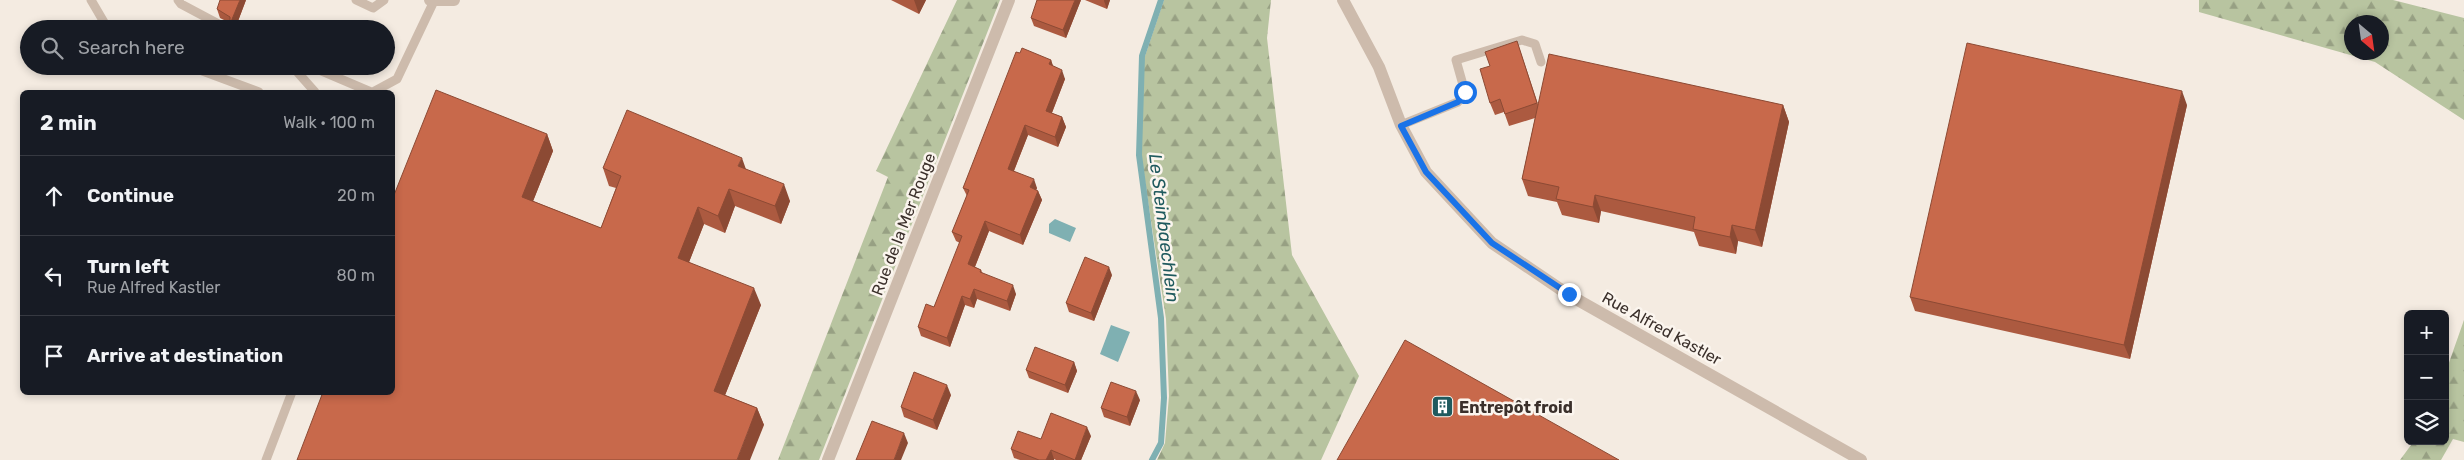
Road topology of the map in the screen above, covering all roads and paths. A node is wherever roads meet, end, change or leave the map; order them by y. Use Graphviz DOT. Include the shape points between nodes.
graph roads {
  1 [pos="90,0"];
  2 [pos="178,0"];
  3 [pos="356,0"];
  4 [pos="384,0"];
  5 [pos="454,0"];
  6 [pos="1009,0"];
  7 [pos="1343,0"];
  8 [pos="432,1"];
  9 [pos="102,20"];
  10 [pos="211,20"];
  11 [pos="1541,62"];
  12 [pos="213,75"];
  13 [pos="300,75"];
  14 [pos="331,75"];
  15 [pos="254,90"];
  16 [pos="312,90"];
  17 [pos="367,90"];
  18 [pos="376,90"];
  19 [pos="1401,126"];
  20 [pos="291,395"];
  21 [pos="266,460"];
  22 [pos="828,460"];
  23 [pos="1861,460"];
  1 -- 9 [label="lane"];
  2 -- 10 [label="lane"];
  3 -- 4 [label="lane" via="373,8"];
  5 -- 8 [label="street"];
  6 -- 22 [label="street, Rue de la Mer Rouge"];
  7 -- 19 [label="street, Rue Alfred Kastler" via="1379,67"];
  8 -- 18 [label="lane" via="397,79"];
  11 -- 19 [label="lane" via="1536,44 1522,40 1456,60 1465,92 1458,102"];
  12 -- 15 [label="lane"];
  13 -- 16 [label="lane"];
  14 -- 17 [label="lane"];
  19 -- 23 [label="street, Rue Alfred Kastler" via="1426,172 1492,243 1569,294"];
  20 -- 21 [label="lane"];
}
